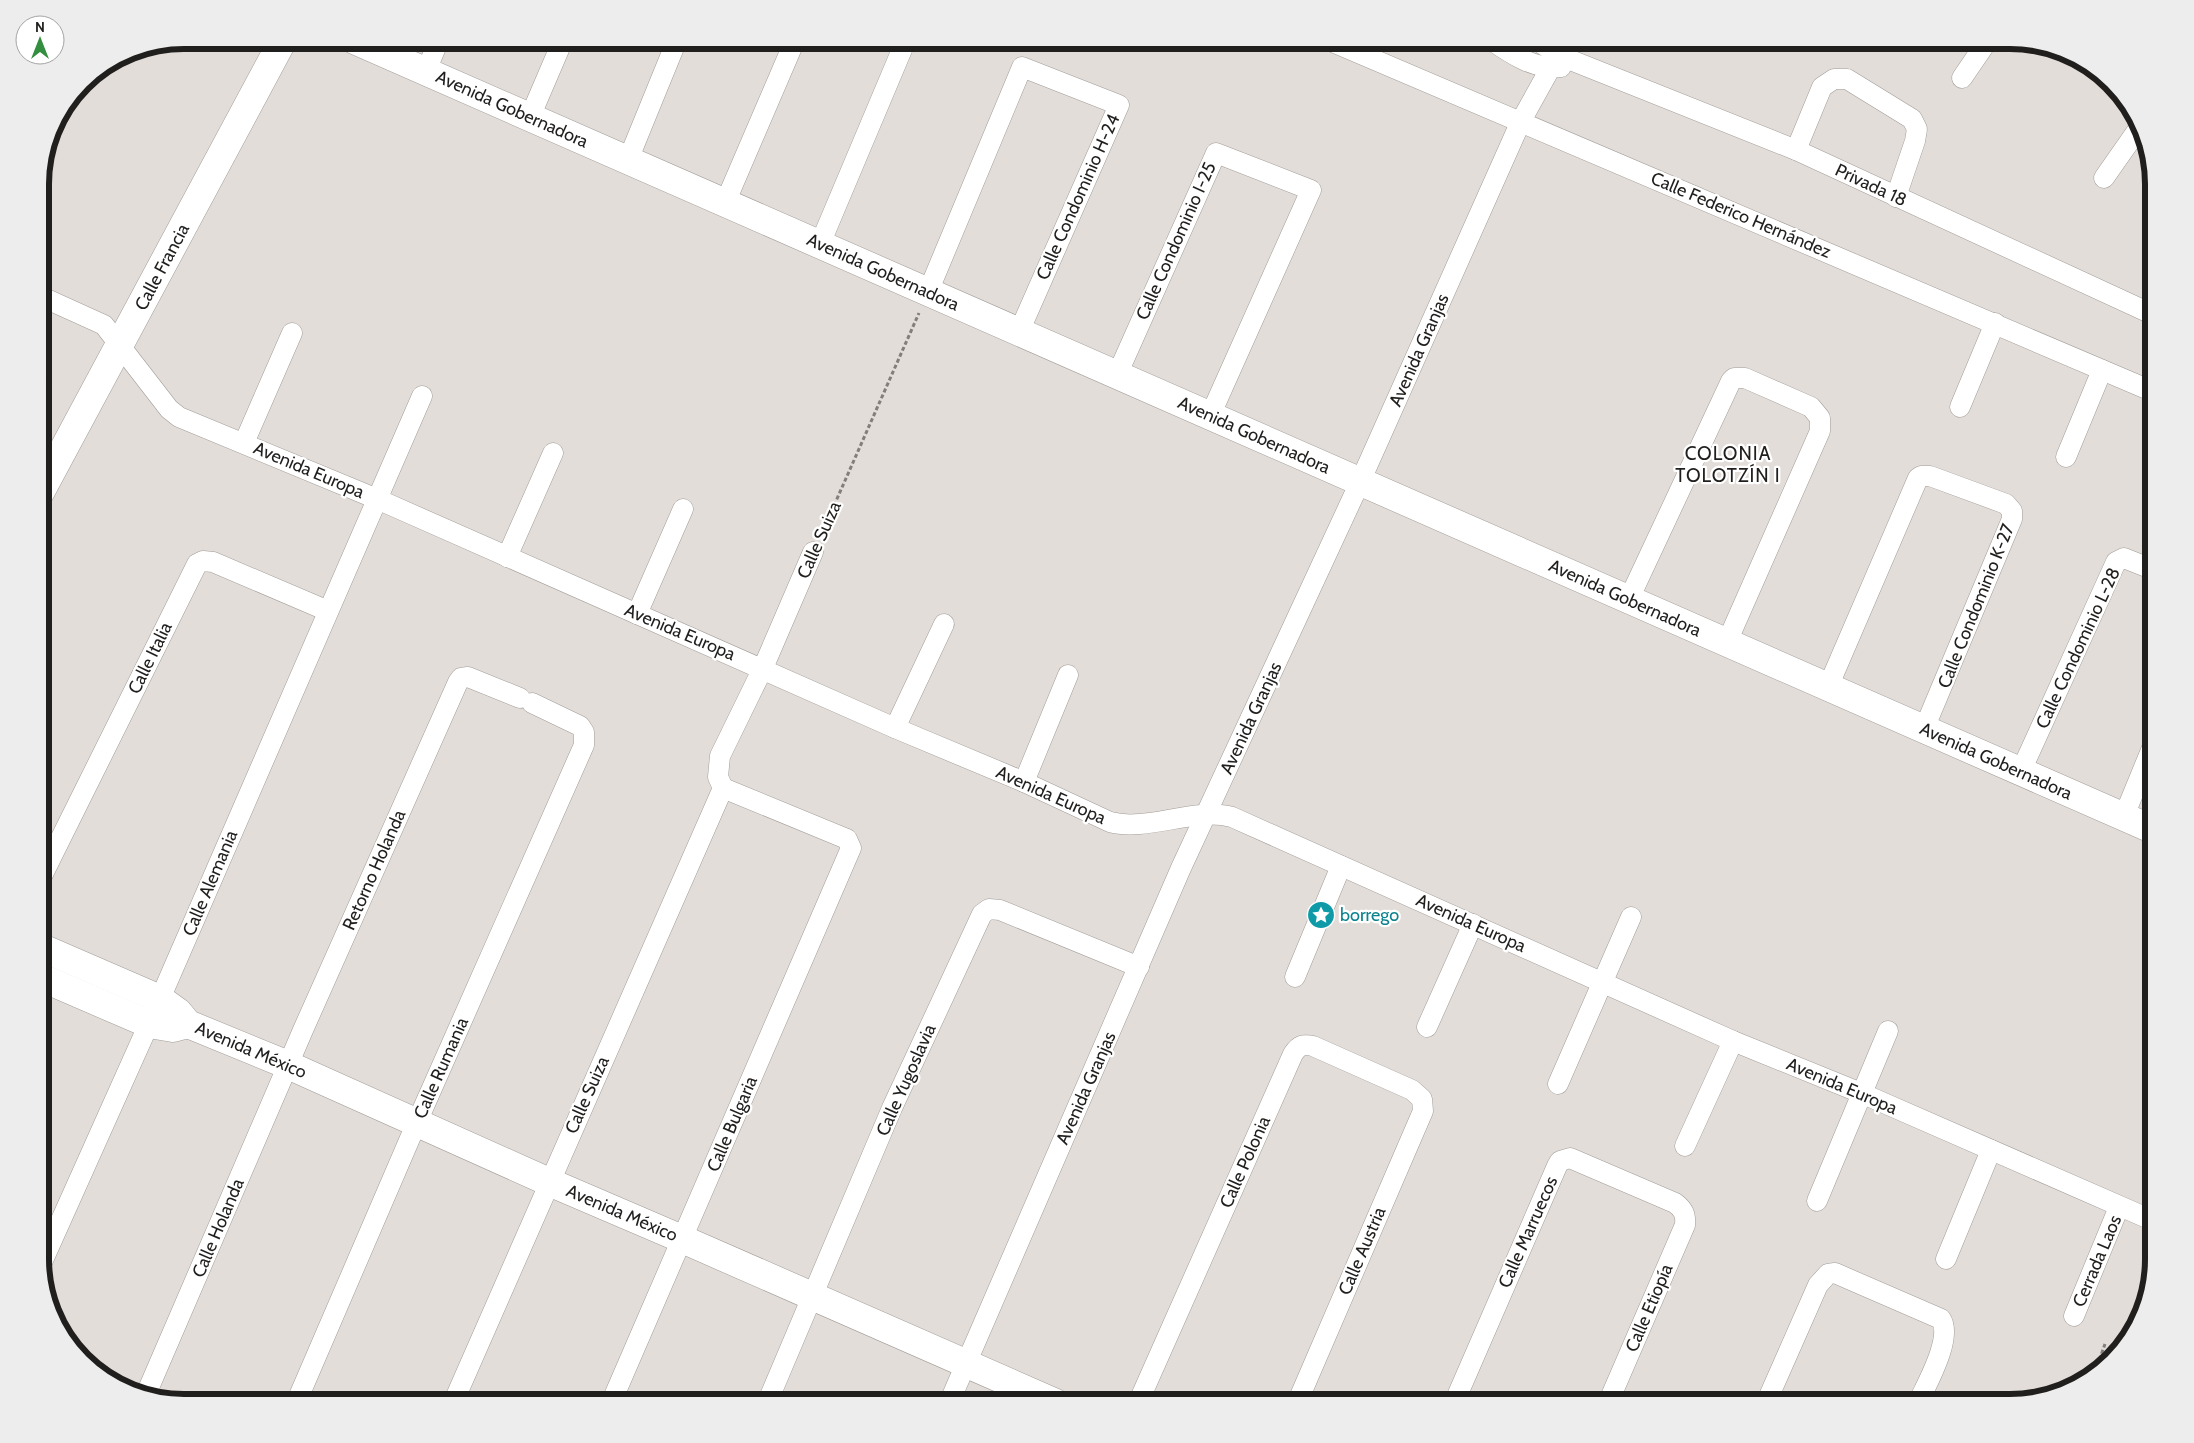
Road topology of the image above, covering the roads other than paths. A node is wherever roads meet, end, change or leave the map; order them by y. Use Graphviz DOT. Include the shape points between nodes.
graph roads {
  1 [pos="278,49"];
  2 [pos="375,49"];
  3 [pos="435,49"];
  4 [pos="559,49"];
  5 [pos="673,49"];
  6 [pos="791,49"];
  7 [pos="902,49"];
  8 [pos="1349,49"];
  9 [pos="1504,49"];
  10 [pos="1982,49"];
  11 [pos="1558,54"];
  12 [pos="426,71"];
  13 [pos="1962,78"];
  14 [pos="530,117"];
  15 [pos="1521,121"];
  16 [pos="2135,133"];
  17 [pos="1796,150"];
  18 [pos="628,160"];
  19 [pos="2104,178"];
  20 [pos="1896,197"];
  21 [pos="725,203"];
  22 [pos="820,244"];
  23 [pos="928,292"];
  24 [pos="49,300"];
  25 [pos="2145,311"];
  26 [pos="1995,323"];
  27 [pos="1020,332"];
  28 [pos="292,333"];
  29 [pos="120,344"];
  30 [pos="2102,370"];
  31 [pos="1117,375"];
  32 [pos="2145,388"];
  33 [pos="422,396"];
  34 [pos="1960,406"];
  35 [pos="1210,416"];
  36 [pos="244,443"];
  37 [pos="553,453"];
  38 [pos="2066,457"];
  39 [pos="49,474"];
  40 [pos="1360,482"];
  41 [pos="377,499"];
  42 [pos="683,509"];
  43 [pos="814,552"];
  44 [pos="507,557"];
  45 [pos="2145,566"];
  46 [pos="1628,599"];
  47 [pos="328,611"];
  48 [pos="637,614"];
  49 [pos="944,624"];
  50 [pos="1727,642"];
  51 [pos="763,668"];
  52 [pos="1068,675"];
  53 [pos="1828,687"];
  54 [pos="895,728"];
  55 [pos="1924,730"];
  56 [pos="584,732"];
  57 [pos="2145,765"];
  58 [pos="2021,771"];
  59 [pos="1024,782"];
  60 [pos="723,788"];
  61 [pos="1206,814"];
  62 [pos="2124,816"];
  63 [pos="2145,826"];
  64 [pos="49,862"];
  65 [pos="1341,866"];
  66 [pos="1631,917"];
  67 [pos="1473,924"];
  68 [pos="49,950"];
  69 [pos="1138,967"];
  70 [pos="1296,977"];
  71 [pos="49,981"];
  72 [pos="1604,981"];
  73 [pos="160,998"];
  74 [pos="149,1024"];
  75 [pos="188,1024"];
  76 [pos="1427,1027"];
  77 [pos="1888,1031"];
  78 [pos="1733,1040"];
  79 [pos="288,1065"];
  80 [pos="1558,1084"];
  81 [pos="1862,1093"];
  82 [pos="1422,1099"];
  83 [pos="417,1122"];
  84 [pos="1685,1146"];
  85 [pos="1991,1150"];
  86 [pos="549,1182"];
  87 [pos="1817,1201"];
  88 [pos="2120,1207"];
  89 [pos="1684,1212"];
  90 [pos="2145,1217"];
  91 [pos="682,1238"];
  92 [pos="49,1246"];
  93 [pos="1946,1258"];
  94 [pos="813,1297"];
  95 [pos="2074,1316"];
  96 [pos="966,1364"];
  97 [pos="148,1390"];
  98 [pos="300,1394"];
  99 [pos="457,1394"];
  100 [pos="615,1394"];
  101 [pos="770,1394"];
  102 [pos="953,1394"];
  103 [pos="1035,1394"];
  104 [pos="1142,1394"];
  105 [pos="1301,1394"];
  106 [pos="1458,1394"];
  107 [pos="1612,1394"];
  108 [pos="1770,1394"];
  109 [pos="1922,1394"];
  1 -- 29 [label="street, Calle Francia"];
  2 -- 12 [label="street, Avenida Gobernadora"];
  3 -- 12 [label="street"];
  4 -- 14 [label="street"];
  5 -- 18 [label="street"];
  6 -- 21 [label="street"];
  7 -- 22 [label="street"];
  8 -- 15 [label="street, Calle Federico Hernández"];
  9 -- 11 [label="street" via="1515,56"];
  10 -- 13 [label="street"];
  11 -- 15 [label="street, Avenida Granjas"];
  11 -- 17 [label="street, Privada 18"];
  12 -- 14 [label="street, Avenida Gobernadora"];
  14 -- 18 [label="street, Avenida Gobernadora"];
  15 -- 26 [label="street, Calle Federico Hernández"];
  15 -- 40 [label="street, Avenida Granjas"];
  16 -- 19 [label="street"];
  17 -- 20 [label="street, Privada 18"];
  17 -- 20 [label="street" via="1822,87 1834,79 1847,79 1912,119 1917,129"];
  18 -- 21 [label="street, Avenida Gobernadora"];
  20 -- 25 [label="street, Privada 18"];
  21 -- 22 [label="street, Avenida Gobernadora"];
  22 -- 23 [label="street, Avenida Gobernadora"];
  23 -- 27 [label="street, Avenida Gobernadora"];
  23 -- 27 [label="street, Calle Condominio H-24" via="1022,67 1119,105"];
  24 -- 29 [label="street, Avenida Europa" via="99,322"];
  26 -- 30 [label="street, Calle Federico Hernández"];
  26 -- 34 [label="street"];
  27 -- 31 [label="street, Avenida Gobernadora"];
  28 -- 36 [label="street"];
  29 -- 36 [label="street, Avenida Europa" via="174,413"];
  29 -- 39 [label="street, Calle Francia"];
  30 -- 32 [label="street, Calle Federico Hernández"];
  30 -- 38 [label="street"];
  31 -- 35 [label="street, Avenida Gobernadora"];
  31 -- 35 [label="street, Calle Condominio I-25" via="1216,153 1311,190"];
  33 -- 41 [label="street, Calle Alemania"];
  35 -- 40 [label="street, Avenida Gobernadora"];
  36 -- 41 [label="street, Avenida Europa"];
  37 -- 44 [label="street"];
  40 -- 46 [label="street, Avenida Gobernadora"];
  40 -- 61 [label="street, Avenida Granjas"];
  41 -- 44 [label="street, Avenida Europa"];
  41 -- 47 [label="street, Calle Alemania"];
  42 -- 48 [label="street"];
  43 -- 51 [label="street, Calle Suiza"];
  44 -- 48 [label="street, Avenida Europa"];
  45 -- 58 [label="street, Calle Condominio L-28" via="2128,558 2116,562"];
  46 -- 50 [label="street, Avenida Gobernadora"];
  46 -- 50 [label="street" via="1727,384 1734,378 1745,378 1816,412 1821,424"];
  47 -- 64 [label="street, Calle Italia" via="214,562 197,564"];
  47 -- 73 [label="street, Calle Alemania"];
  48 -- 51 [label="street, Avenida Europa"];
  49 -- 54 [label="street"];
  50 -- 53 [label="street, Avenida Gobernadora"];
  51 -- 54 [label="street, Avenida Europa"];
  51 -- 60 [label="street, Calle Suiza" via="720,756 718,776"];
  52 -- 59 [label="street"];
  53 -- 55 [label="street, Avenida Gobernadora"];
  53 -- 55 [label="street, Calle Condominio K-27" via="1918,478 1930,476 2006,504 2012,511 2012,519"];
  54 -- 59 [label="street, Avenida Europa"];
  55 -- 58 [label="street, Avenida Gobernadora"];
  56 -- 79 [label="street, Retorno Holanda" via="572,721 473,678 463,677 458,682"];
  56 -- 83 [label="street, Calle Rumania" via="584,745"];
  57 -- 62 [label="street"];
  58 -- 62 [label="street, Avenida Gobernadora"];
  59 -- 61 [label="street, Avenida Europa" via="1118,824"];
  60 -- 86 [label="street, Calle Suiza"];
  60 -- 91 [label="street, Calle Bulgaria" via="842,837 849,844 849,853"];
  61 -- 65 [label="street, Avenida Europa" via="1232,817"];
  61 -- 69 [label="street, Avenida Granjas"];
  62 -- 63 [label="street, Avenida Gobernadora"];
  65 -- 67 [label="street, Avenida Europa"];
  65 -- 70 [label="street"];
  66 -- 72 [label="street"];
  67 -- 72 [label="street, Avenida Europa"];
  67 -- 76 [label="street"];
  68 -- 73 [label="street, Avenida México"];
  69 -- 94 [label="street, Calle Yugoslavia" via="1000,910 986,910 892,1108"];
  69 -- 96 [label="street, Avenida Granjas"];
  71 -- 74 [label="street, Avenida México"];
  72 -- 78 [label="street, Avenida Europa"];
  72 -- 80 [label="street"];
  73 -- 74 [label="street, Calle Alemania"];
  73 -- 75 [label="street, Avenida México"];
  74 -- 75 [label="street, Avenida México" via="173,1028"];
  74 -- 92 [label="street, Calle Alemania"];
  75 -- 79 [label="street, Avenida México"];
  77 -- 81 [label="street"];
  78 -- 81 [label="street, Avenida Europa"];
  78 -- 84 [label="street"];
  79 -- 83 [label="street, Avenida México"];
  79 -- 97 [label="street, Calle Holanda"];
  81 -- 85 [label="street, Avenida Europa"];
  81 -- 87 [label="street"];
  82 -- 104 [label="street, Calle Polonia" via="1412,1090 1313,1046 1297,1048"];
  82 -- 105 [label="street, Calle Austria" via="1423,1111"];
  83 -- 86 [label="street, Avenida México"];
  83 -- 98 [label="street, Calle Rumania"];
  85 -- 88 [label="street, Avenida Europa"];
  85 -- 93 [label="street"];
  86 -- 91 [label="street, Avenida México"];
  86 -- 99 [label="street, Calle Suiza"];
  88 -- 90 [label="street, Avenida Europa"];
  88 -- 95 [label="street, Cerrada Laos"];
  89 -- 106 [label="street, Calle Marruecos" via="1675,1203 1577,1159 1560,1161"];
  89 -- 107 [label="street, Calle Etiopía" via="1685,1225"];
  91 -- 94 [label="street, Avenida México"];
  91 -- 100 [label="street, Calle Bulgaria"];
  94 -- 96 [label="street, Avenida México"];
  94 -- 101 [label="street, Calle Yugoslavia"];
  96 -- 102 [label="street, Avenida Granjas"];
  96 -- 103 [label="street, Avenida México"];
  108 -- 109 [label="street" via="1818,1285 1828,1274 1834,1273 1935,1315 1945,1325 1945,1340"];
}
